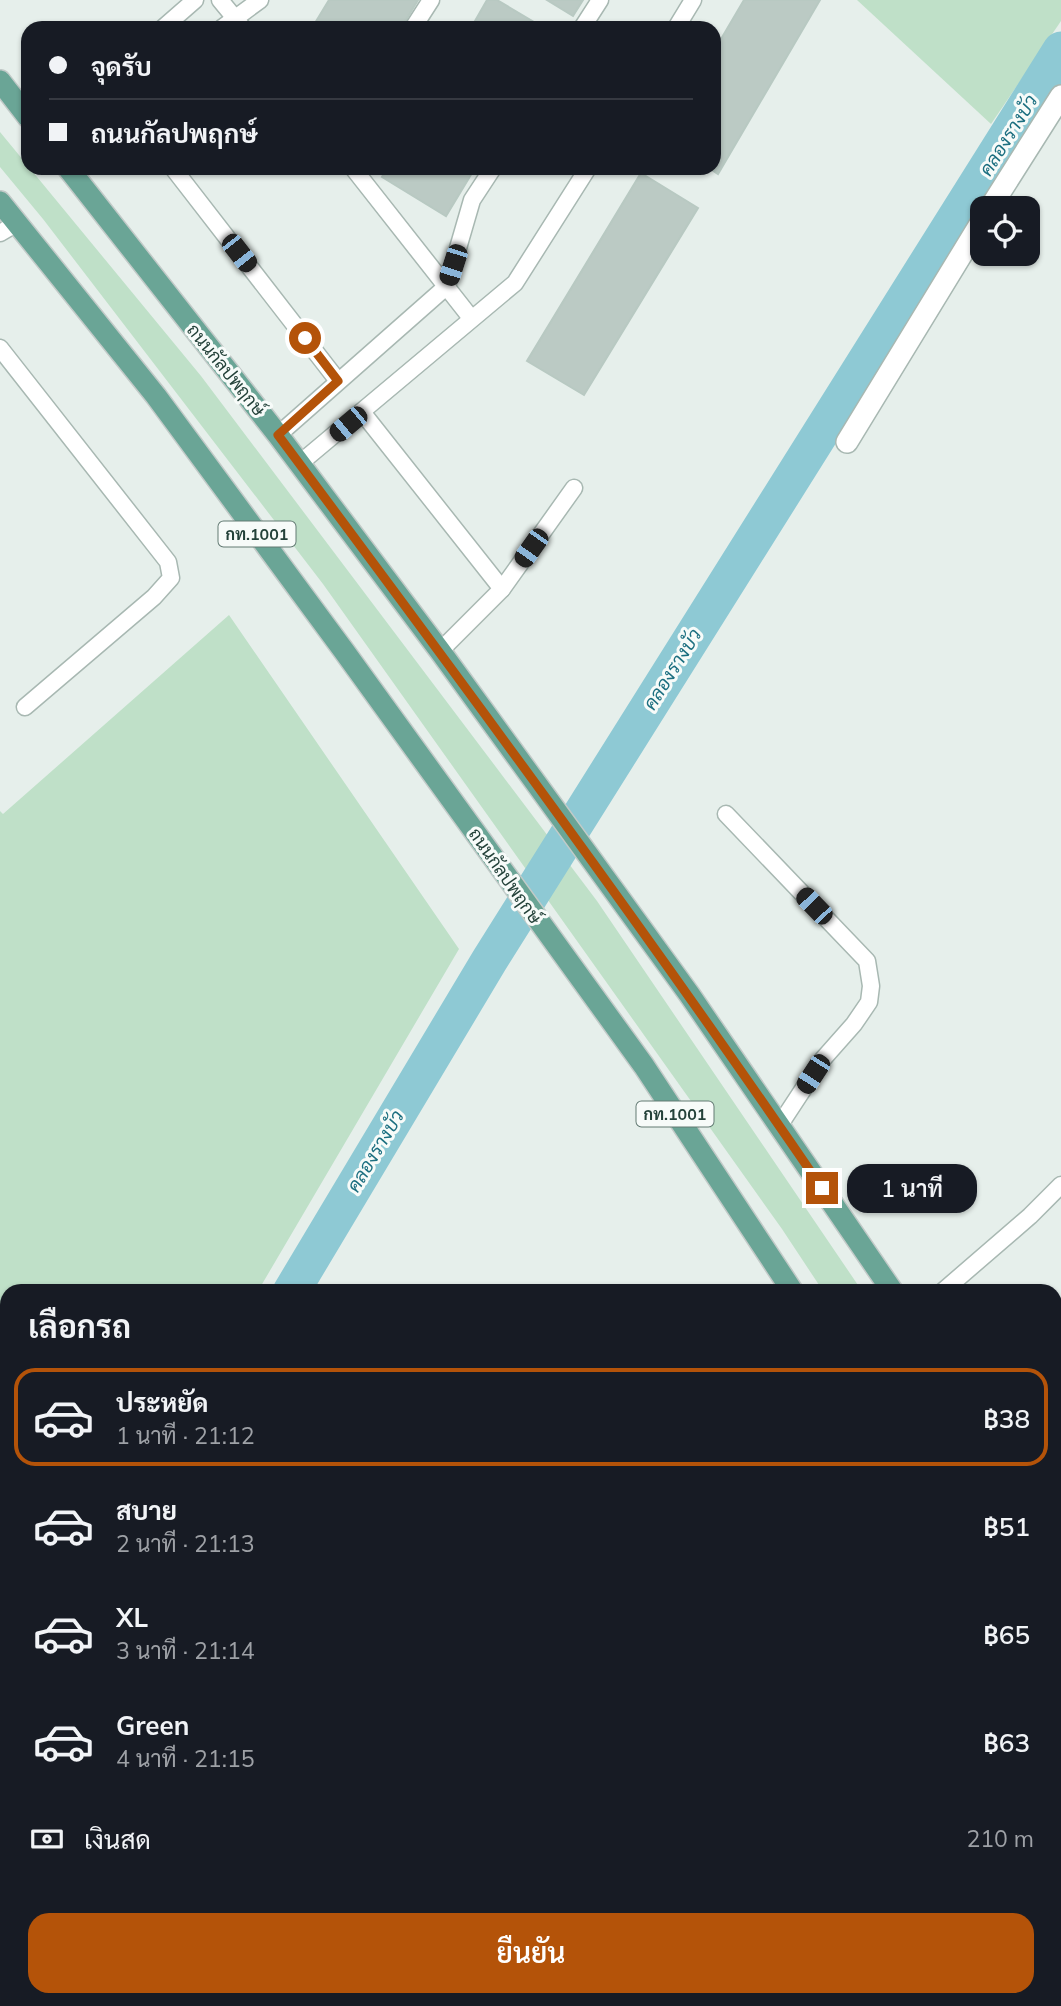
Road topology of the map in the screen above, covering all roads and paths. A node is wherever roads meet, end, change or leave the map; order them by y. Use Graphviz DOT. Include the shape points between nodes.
graph roads {
  1 [pos="195,0"];
  2 [pos="220,0"];
  3 [pos="260,0"];
  4 [pos="431,0"];
  5 [pos="600,0"];
  6 [pos="693,0"];
  7 [pos="171,21"];
  8 [pos="231,21"];
  9 [pos="237,21"];
  10 [pos="418,21"];
  11 [pos="586,21"];
  12 [pos="680,21"];
  13 [pos="0,81"];
  14 [pos="1061,96"];
  15 [pos="21,108"];
  16 [pos="74,175"];
  17 [pos="178,175"];
  18 [pos="359,175"];
  19 [pos="488,175"];
  20 [pos="584,175"];
  21 [pos="998,196"];
  22 [pos="0,202"];
  23 [pos="8,228"];
  24 [pos="970,241"];
  25 [pos="447,286"];
  26 [pos="471,318"];
  27 [pos="0,348"];
  28 [pos="338,381"];
  29 [pos="362,412"];
  30 [pos="278,435"];
  31 [pos="847,442"];
  32 [pos="299,464"];
  33 [pos="574,488"];
  34 [pos="502,589"];
  35 [pos="440,651"];
  36 [pos="25,707"];
  37 [pos="726,814"];
  38 [pos="779,1126"];
  39 [pos="1061,1185"];
  40 [pos="788,1284"];
  41 [pos="887,1284"];
  42 [pos="951,1284"];
  1 -- 7 [label="lane"];
  2 -- 8 [label="lane"];
  3 -- 9 [label="lane"];
  4 -- 10 [label="lane"];
  5 -- 11 [label="lane"];
  6 -- 12 [label="lane"];
  13 -- 15 [label="main road"];
  14 -- 21 [label="street"];
  16 -- 30 [label="main road, ถนนกัลปพฤกษ์"];
  17 -- 28 [label="lane"];
  18 -- 25 [label="lane"];
  19 -- 25 [label="lane" via="472,200"];
  20 -- 26 [label="lane" via="515,283"];
  22 -- 23 [label="main road, ถนนกัลปพฤกษ์ / กท.1001"];
  23 -- 40 [label="main road, ถนนกัลปพฤกษ์ / กท.1001" via="156,396 644,1066"];
  24 -- 31 [label="street"];
  25 -- 26 [label="lane"];
  25 -- 28 [label="lane"];
  26 -- 29 [label="lane"];
  27 -- 36 [label="lane" via="169,562 171,578"];
  28 -- 30 [label="lane"];
  29 -- 32 [label="lane"];
  29 -- 34 [label="lane"];
  30 -- 32 [label="main road, ถนนกัลปพฤกษ์"];
  32 -- 35 [label="main road, ถนนกัลปพฤกษ์"];
  33 -- 34 [label="lane"];
  34 -- 35 [label="lane"];
  35 -- 38 [label="main road, ถนนกัลปพฤกษ์"];
  37 -- 38 [label="lane" via="867,961 869,1002 823,1059"];
  38 -- 41 [label="main road, ถนนกัลปพฤกษ์"];
  39 -- 42 [label="lane"];
}
